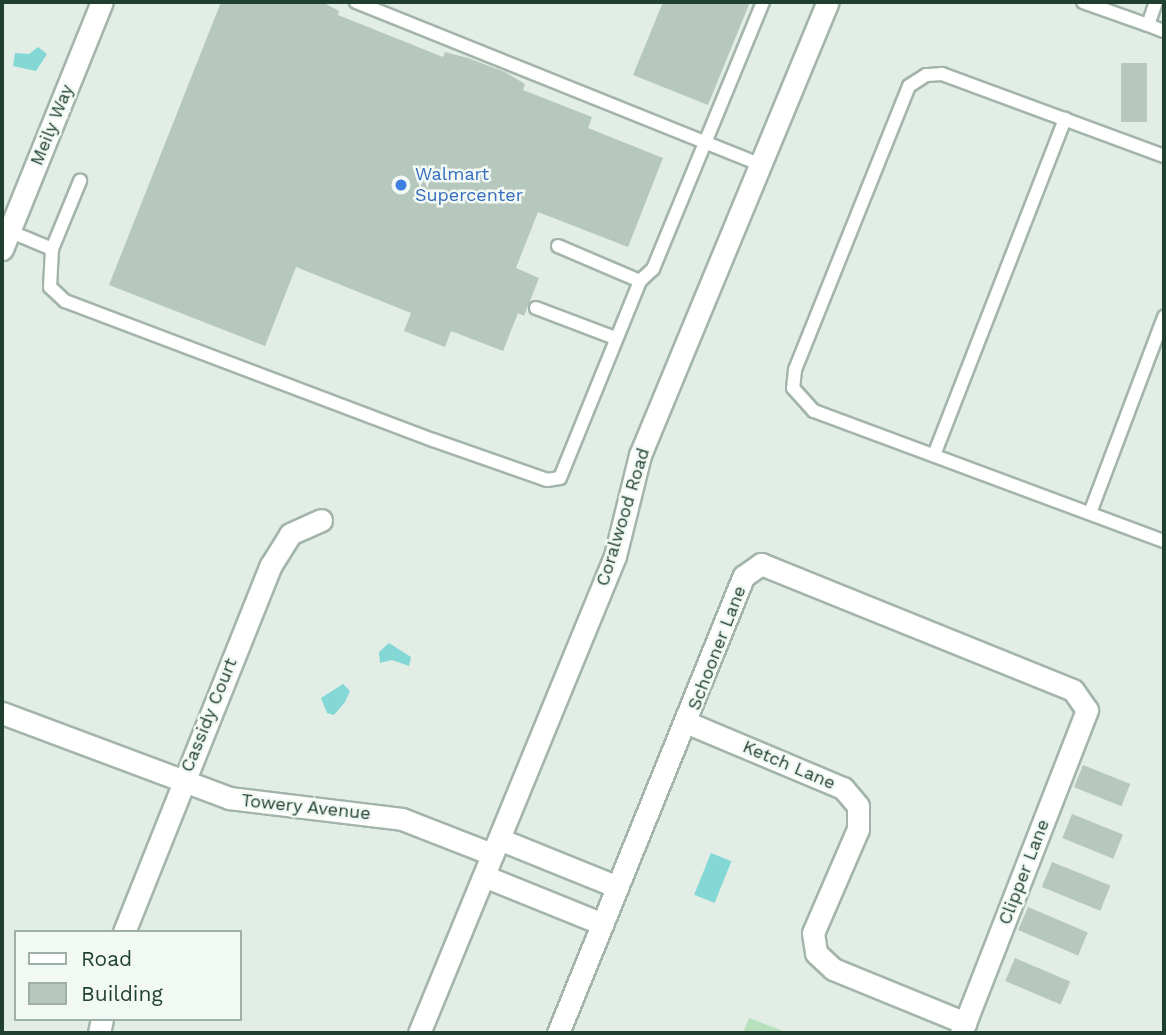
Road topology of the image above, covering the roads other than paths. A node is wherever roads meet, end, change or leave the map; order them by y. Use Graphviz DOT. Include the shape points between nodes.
graph roads {
  1 [pos="102,2"];
  2 [pos="356,2"];
  3 [pos="764,2"];
  4 [pos="828,2"];
  5 [pos="1083,2"];
  6 [pos="1156,2"];
  7 [pos="1148,25"];
  8 [pos="1164,31"];
  9 [pos="1065,119"];
  10 [pos="706,143"];
  11 [pos="1164,156"];
  12 [pos="760,164"];
  13 [pos="80,181"];
  14 [pos="5,240"];
  15 [pos="558,246"];
  16 [pos="52,249"];
  17 [pos="640,281"];
  18 [pos="536,308"];
  19 [pos="1164,317"];
  20 [pos="615,338"];
  21 [pos="934,456"];
  22 [pos="1090,513"];
  23 [pos="321,520"];
  24 [pos="1164,541"];
  25 [pos="1087,710"];
  26 [pos="2,713"];
  27 [pos="688,723"];
  28 [pos="182,781"];
  29 [pos="496,847"];
  30 [pos="484,876"];
  31 [pos="618,887"];
  32 [pos="603,924"];
  33 [pos="125,930"];
  34 [pos="963,1028"];
  35 [pos="419,1033"];
  36 [pos="558,1033"];
  1 -- 14 [label="street, Meily Way"];
  2 -- 10 [label="lane"];
  3 -- 10 [label="lane"];
  4 -- 12 [label="street, Coralwood Road"];
  5 -- 7 [label="lane"];
  6 -- 7 [label="lane"];
  7 -- 8 [label="lane"];
  9 -- 11 [label="lane"];
  9 -- 21 [label="lane"];
  9 -- 21 [label="lane" via="942,74 926,75 909,86 795,370 793,388 814,411"];
  10 -- 12 [label="lane"];
  10 -- 17 [label="lane" via="653,269"];
  12 -- 29 [label="street, Coralwood Road" via="640,455 615,556"];
  13 -- 16 [label="lane"];
  14 -- 16 [label="lane"];
  15 -- 17 [label="lane"];
  16 -- 20 [label="lane" via="50,287 65,301 547,480 559,478"];
  17 -- 20 [label="lane"];
  18 -- 20 [label="lane"];
  19 -- 22 [label="lane"];
  21 -- 22 [label="lane"];
  22 -- 24 [label="lane"];
  23 -- 28 [label="street, Cassidy Court" via="290,534 271,565"];
  25 -- 27 [label="street, Schooner Lane" via="1073,690 761,565 744,576"];
  25 -- 34 [label="street, Clipper Lane"];
  26 -- 28 [label="street, Towery Avenue"];
  27 -- 31 [label="street, Schooner Lane"];
  27 -- 34 [label="street, Ketch Lane" via="843,788 858,806 858,829 813,933 816,953 833,970"];
  28 -- 29 [label="street, Towery Avenue" via="229,799 402,819"];
  28 -- 33 [label="street, Cassidy Court"];
  29 -- 30 [label="street, Coralwood Road"];
  29 -- 31 [label="street, Towery Avenue"];
  30 -- 32 [label="street"];
  30 -- 35 [label="street, Coralwood Road"];
  31 -- 32 [label="street, Schooner Lane"];
  32 -- 36 [label="street, Schooner Lane"];
}
